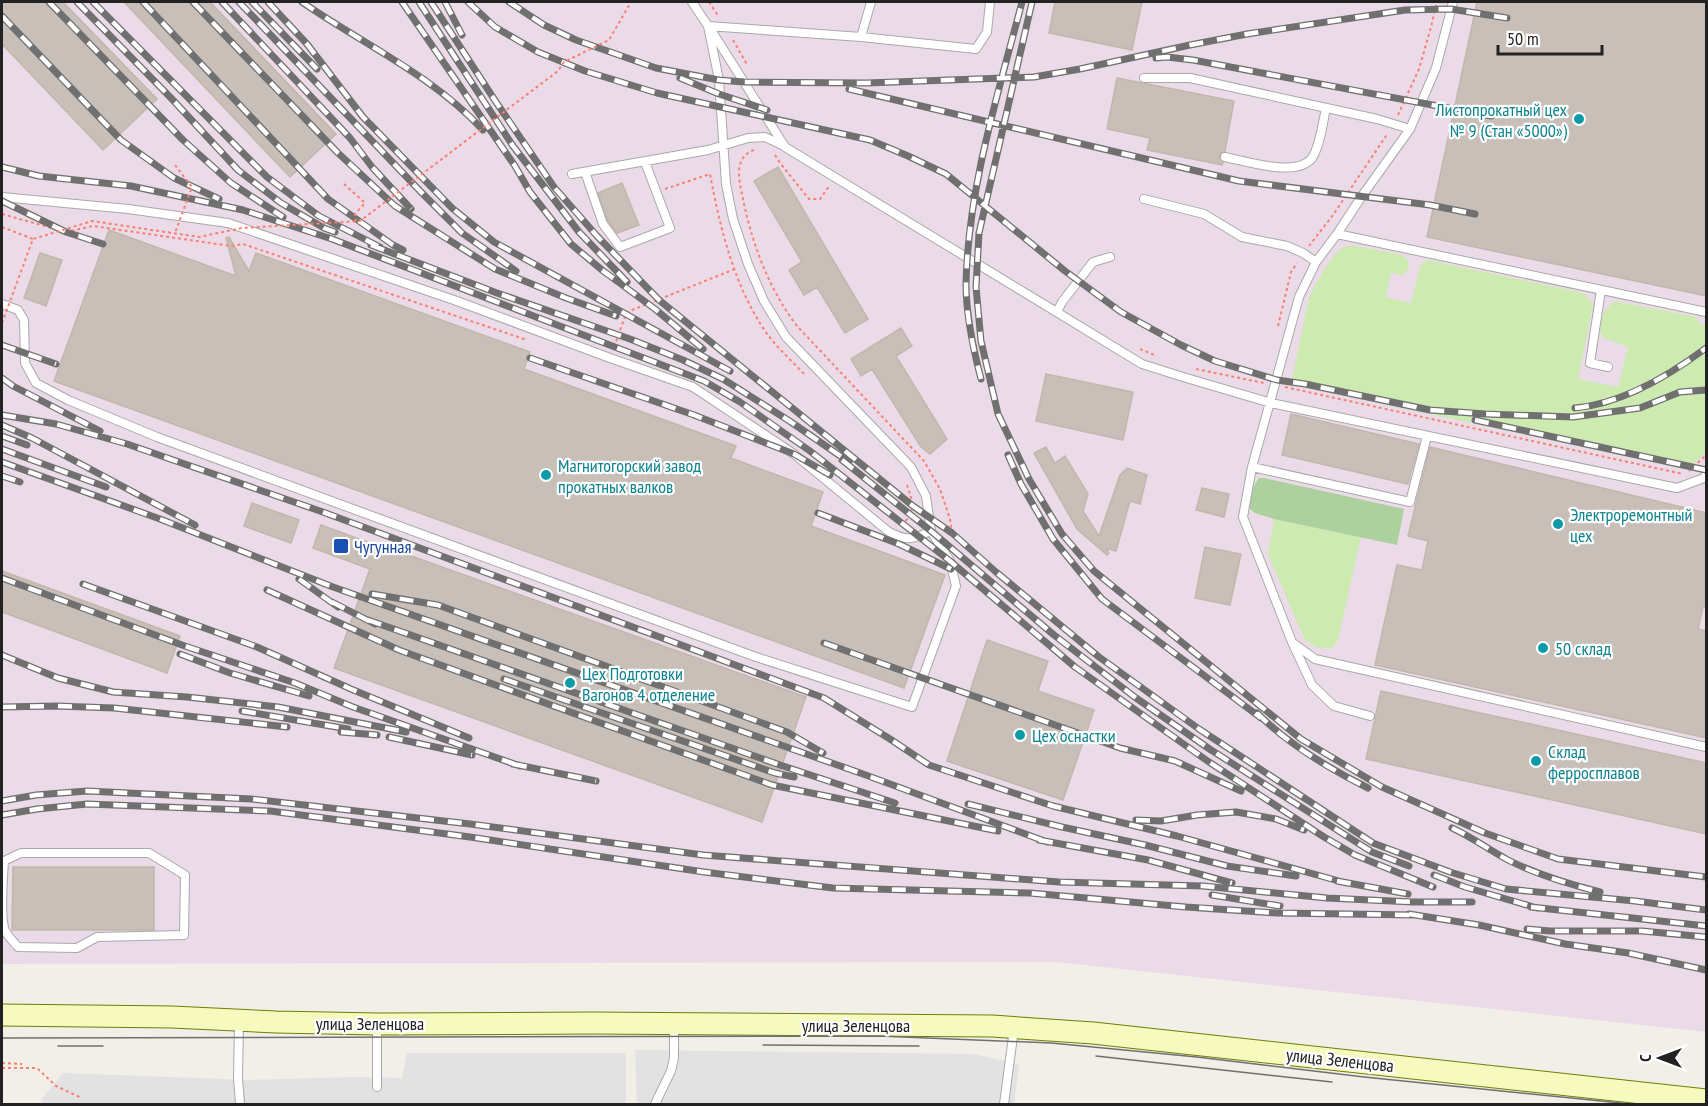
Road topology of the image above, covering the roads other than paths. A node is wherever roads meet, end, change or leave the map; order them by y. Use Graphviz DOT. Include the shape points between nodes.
graph roads {
  1 [pos="692,2"];
  2 [pos="871,2"];
  3 [pos="990,2"];
  4 [pos="1453,2"];
  5 [pos="708,27"];
  6 [pos="861,37"];
  7 [pos="1144,78"];
  8 [pos="1326,108"];
  9 [pos="1410,129"];
  10 [pos="723,147"];
  11 [pos="785,147"];
  12 [pos="1225,157"];
  13 [pos="645,162"];
  14 [pos="585,172"];
  15 [pos="572,174"];
  16 [pos="2,197"];
  17 [pos="1144,198"];
  18 [pos="1337,234"];
  19 [pos="1110,257"];
  20 [pos="1316,262"];
  21 [pos="1601,290"];
  22 [pos="2,304"];
  23 [pos="1057,312"];
  24 [pos="1707,312"];
  25 [pos="1608,367"];
  26 [pos="1271,403"];
  27 [pos="1427,436"];
  28 [pos="1252,467"];
  29 [pos="1707,474"];
  30 [pos="931,531"];
  31 [pos="1292,642"];
  32 [pos="1370,716"];
  33 [pos="1707,747"];
  34 [pos="2,898"];
  35 [pos="2,1015"];
  36 [pos="239,1020"];
  37 [pos="674,1023"];
  38 [pos="377,1024"];
  39 [pos="1014,1028"];
  40 [pos="377,1087"];
  41 [pos="1707,1100"];
  42 [pos="240,1104"];
  43 [pos="655,1104"];
  44 [pos="1004,1104"];
  1 -- 5 [label="lane"];
  2 -- 6 [label="lane"];
  3 -- 6 [label="lane" via="987,32 976,49"];
  4 -- 9 [label="lane" via="1436,68"];
  5 -- 6 [label="lane"];
  5 -- 10 [label="lane" via="719,80"];
  5 -- 11 [label="lane"];
  7 -- 8 [label="lane" via="1190,78"];
  8 -- 9 [label="lane"];
  8 -- 12 [label="lane" via="1311,159 1298,166 1276,168"];
  9 -- 18 [label="lane"];
  10 -- 11 [label="lane" via="748,138 765,138"];
  10 -- 13 [label="lane"];
  10 -- 30 [label="lane" via="733,219 764,301 786,337 911,467 926,496"];
  11 -- 23 [label="lane"];
  13 -- 14 [label="lane"];
  13 -- 14 [label="lane" via="670,228 620,247 603,224"];
  14 -- 15 [label="lane"];
  16 -- 30 [label="lane" via="228,223 454,300 693,387 794,454 889,532 905,540"];
  17 -- 20 [label="lane" via="1204,214 1242,237 1287,246"];
  18 -- 20 [label="lane"];
  18 -- 21 [label="lane"];
  19 -- 23 [label="lane" via="1093,262"];
  20 -- 26 [label="lane" via="1299,297"];
  21 -- 24 [label="lane"];
  21 -- 25 [label="lane" via="1590,363"];
  22 -- 30 [label="lane" via="18,310 24,320 25,363 36,383 68,400 157,437 756,657 912,707 956,586 950,561"];
  23 -- 26 [label="lane" via="1142,364"];
  26 -- 27 [label="lane"];
  26 -- 28 [label="lane"];
  27 -- 28 [label="lane" via="1410,502"];
  27 -- 29 [label="lane" via="1677,488"];
  28 -- 31 [label="lane" via="1243,517"];
  31 -- 32 [label="lane" via="1312,685 1334,706"];
  31 -- 33 [label="lane" via="1315,659"];
  34 -- 34 [label="lane" via="4,929 18,947 77,948 97,937 184,935 185,874 149,853 21,853 4,861"];
  35 -- 36 [label="main road, улица Зеленцова"];
  36 -- 38 [label="main road, улица Зеленцова"];
  36 -- 42 [label="lane"];
  37 -- 38 [label="main road, улица Зеленцова"];
  37 -- 39 [label="main road, улица Зеленцова"];
  37 -- 43 [label="lane" via="674,1058"];
  38 -- 40 [label="lane"];
  39 -- 41 [label="main road, улица Зеленцова" via="1105,1034"];
  39 -- 44 [label="lane"];
}
